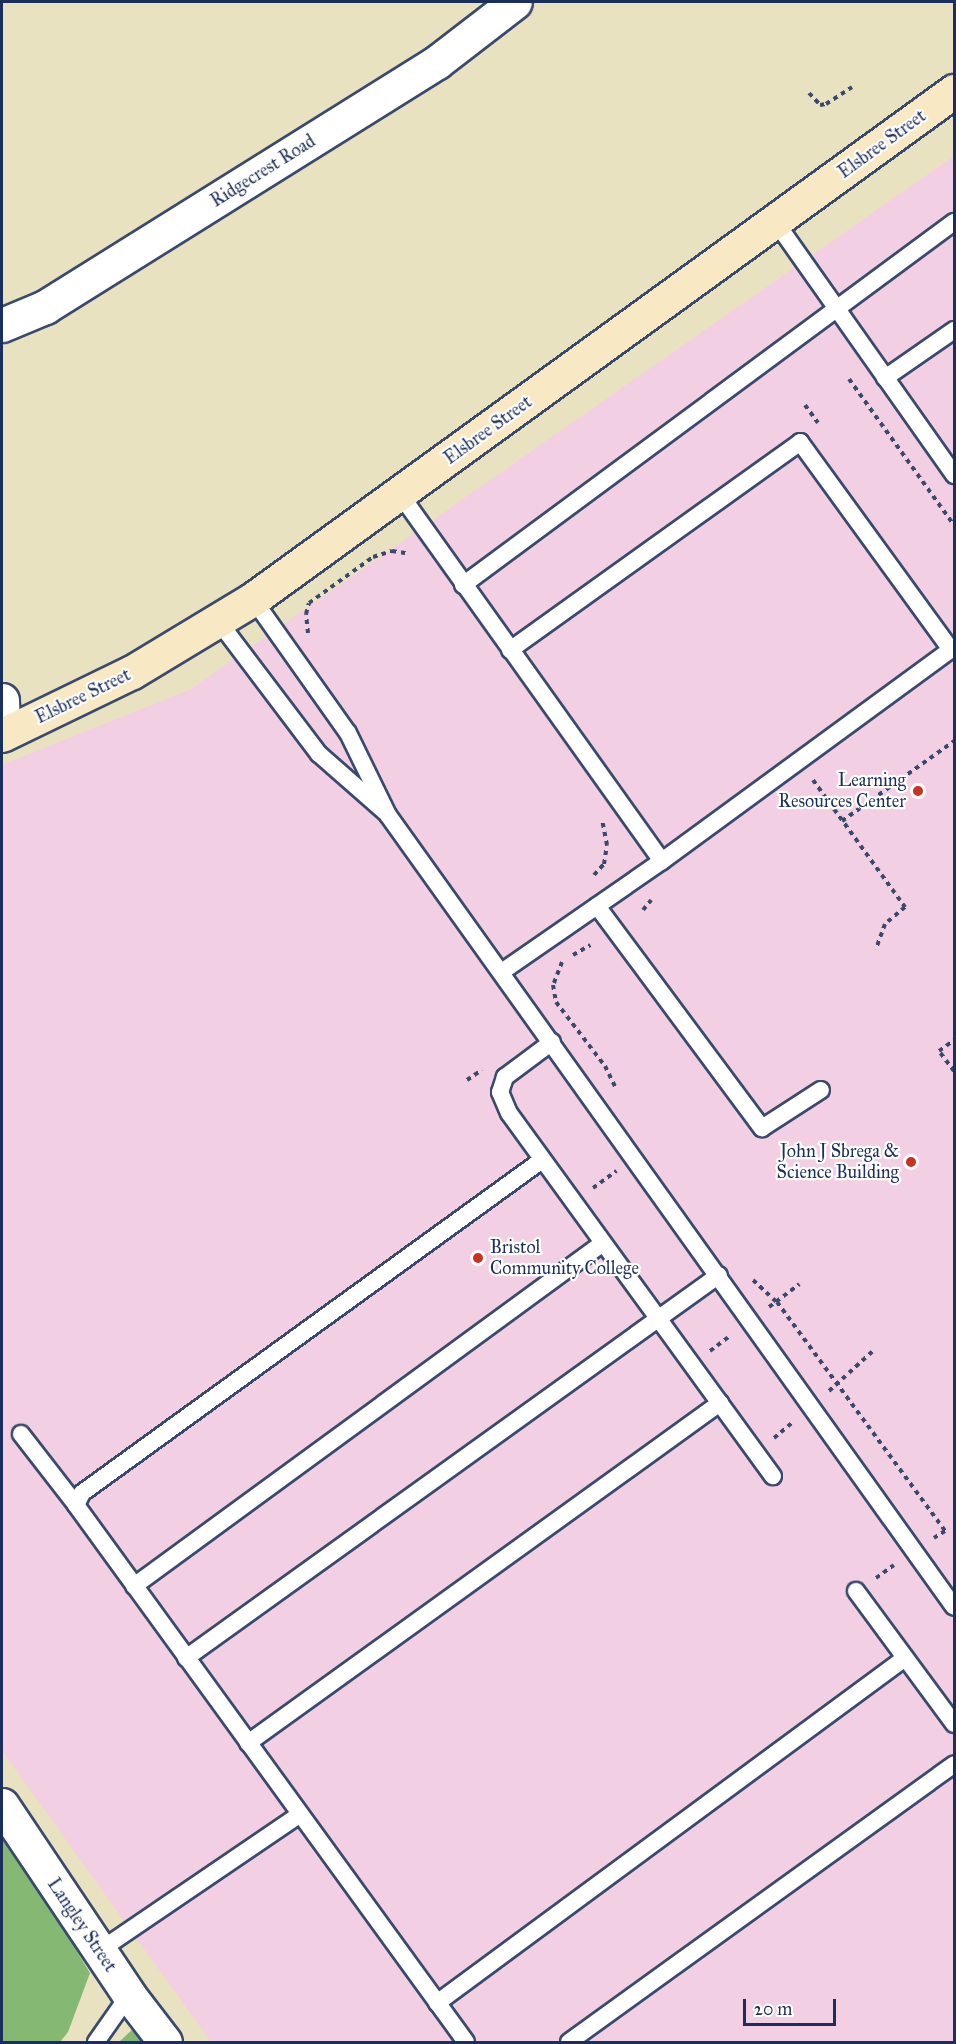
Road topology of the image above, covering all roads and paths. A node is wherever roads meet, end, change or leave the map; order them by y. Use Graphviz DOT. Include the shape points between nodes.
graph roads {
  1 [pos="515,2"];
  2 [pos="852,87"];
  3 [pos="954,91"];
  4 [pos="809,93"];
  5 [pos="775,222"];
  6 [pos="954,222"];
  7 [pos="836,310"];
  8 [pos="2,325"];
  9 [pos="954,330"];
  10 [pos="849,378"];
  11 [pos="885,378"];
  12 [pos="954,475"];
  13 [pos="400,494"];
  14 [pos="954,525"];
  15 [pos="416,562"];
  16 [pos="463,585"];
  17 [pos="254,599"];
  18 [pos="219,622"];
  19 [pos="310,639"];
  20 [pos="953,648"];
  21 [pos="510,651"];
  22 [pos="2,700"];
  23 [pos="2,734"];
  24 [pos="954,741"];
  25 [pos="812,779"];
  26 [pos="600,814"];
  27 [pos="388,815"];
  28 [pos="842,821"];
  29 [pos="662,861"];
  30 [pos="594,875"];
  31 [pos="597,906"];
  32 [pos="591,945"];
  33 [pos="876,949"];
  34 [pos="503,971"];
  35 [pos="954,1040"];
  36 [pos="552,1042"];
  37 [pos="486,1067"];
  38 [pos="954,1071"];
  39 [pos="467,1080"];
  40 [pos="821,1090"];
  41 [pos="617,1091"];
  42 [pos="542,1160"];
  43 [pos="619,1169"];
  44 [pos="586,1194"];
  45 [pos="603,1243"];
  46 [pos="719,1275"];
  47 [pos="747,1276"];
  48 [pos="799,1284"];
  49 [pos="777,1302"];
  50 [pos="766,1309"];
  51 [pos="657,1317"];
  52 [pos="738,1330"];
  53 [pos="875,1348"];
  54 [pos="704,1356"];
  55 [pos="836,1384"];
  56 [pos="827,1392"];
  57 [pos="720,1403"];
  58 [pos="799,1417"];
  59 [pos="21,1434"];
  60 [pos="768,1443"];
  61 [pos="773,1476"];
  62 [pos="76,1504"];
  63 [pos="934,1538"];
  64 [pos="900,1561"];
  65 [pos="134,1586"];
  66 [pos="863,1587"];
  67 [pos="954,1607"];
  68 [pos="186,1658"];
  69 [pos="905,1658"];
  70 [pos="954,1724"];
  71 [pos="248,1743"];
  72 [pos="954,1764"];
  73 [pos="2,1805"];
  74 [pos="299,1815"];
  75 [pos="99,1951"];
  76 [pos="129,1995"];
  77 [pos="436,2003"];
  78 [pos="96,2043"];
  79 [pos="165,2043"];
  80 [pos="465,2043"];
  81 [pos="569,2043"];
  1 -- 8 [label="street, Ridgecrest Road" via="437,62 45,307"];
  2 -- 4 [label="path" via="820,105"];
  3 -- 5 [label="street, Elsbree Street"];
  5 -- 7 [label="lane"];
  5 -- 13 [label="street, Elsbree Street"];
  6 -- 7 [label="lane"];
  7 -- 11 [label="lane"];
  7 -- 16 [label="lane"];
  9 -- 11 [label="lane"];
  10 -- 14 [label="path"];
  11 -- 12 [label="lane"];
  13 -- 16 [label="lane"];
  13 -- 17 [label="street, Elsbree Street"];
  15 -- 19 [label="path" via="409,552 392,551 373,557 309,603 306,614"];
  16 -- 21 [label="lane"];
  17 -- 18 [label="street, Elsbree Street"];
  17 -- 27 [label="lane" via="348,733"];
  18 -- 23 [label="street, Elsbree Street" via="115,681"];
  18 -- 27 [label="lane" via="319,754"];
  20 -- 21 [label="lane" via="800,442"];
  20 -- 29 [label="lane"];
  21 -- 29 [label="lane"];
  22 -- 23 [label="street"];
  24 -- 28 [label="path"];
  25 -- 28 [label="path"];
  26 -- 30 [label="path" via="607,845 604,864"];
  27 -- 34 [label="lane"];
  28 -- 33 [label="path" via="905,907 885,924"];
  29 -- 31 [label="lane"];
  31 -- 34 [label="lane"];
  31 -- 40 [label="lane" via="762,1128"];
  32 -- 41 [label="path" via="556,969 556,1002 605,1066"];
  34 -- 36 [label="lane"];
  35 -- 38 [label="path" via="939,1051"];
  36 -- 42 [label="lane" via="505,1077 500,1092 509,1113"];
  36 -- 46 [label="lane"];
  37 -- 39 [label="path"];
  42 -- 45 [label="lane"];
  42 -- 62 [label="lane" via="82,1492"];
  43 -- 44 [label="path"];
  45 -- 51 [label="lane"];
  45 -- 65 [label="lane"];
  46 -- 51 [label="lane"];
  46 -- 67 [label="lane"];
  47 -- 49 [label="path"];
  48 -- 49 [label="path"];
  49 -- 50 [label="path"];
  49 -- 55 [label="path"];
  51 -- 57 [label="lane"];
  51 -- 68 [label="lane"];
  52 -- 54 [label="path"];
  53 -- 55 [label="path"];
  55 -- 56 [label="path"];
  55 -- 63 [label="path" via="945,1531"];
  57 -- 61 [label="lane"];
  57 -- 71 [label="lane"];
  58 -- 60 [label="path"];
  59 -- 62 [label="lane"];
  62 -- 65 [label="lane"];
  64 -- 66 [label="path"];
  65 -- 68 [label="lane"];
  66 -- 69 [label="lane"];
  68 -- 71 [label="lane"];
  69 -- 70 [label="lane"];
  69 -- 77 [label="lane"];
  71 -- 74 [label="lane"];
  72 -- 81 [label="lane"];
  73 -- 75 [label="street, Langley Street"];
  74 -- 75 [label="lane"];
  74 -- 77 [label="lane"];
  75 -- 76 [label="street, Langley Street"];
  76 -- 78 [label="lane"];
  76 -- 79 [label="street, Langley Street"];
  77 -- 80 [label="lane"];
}
